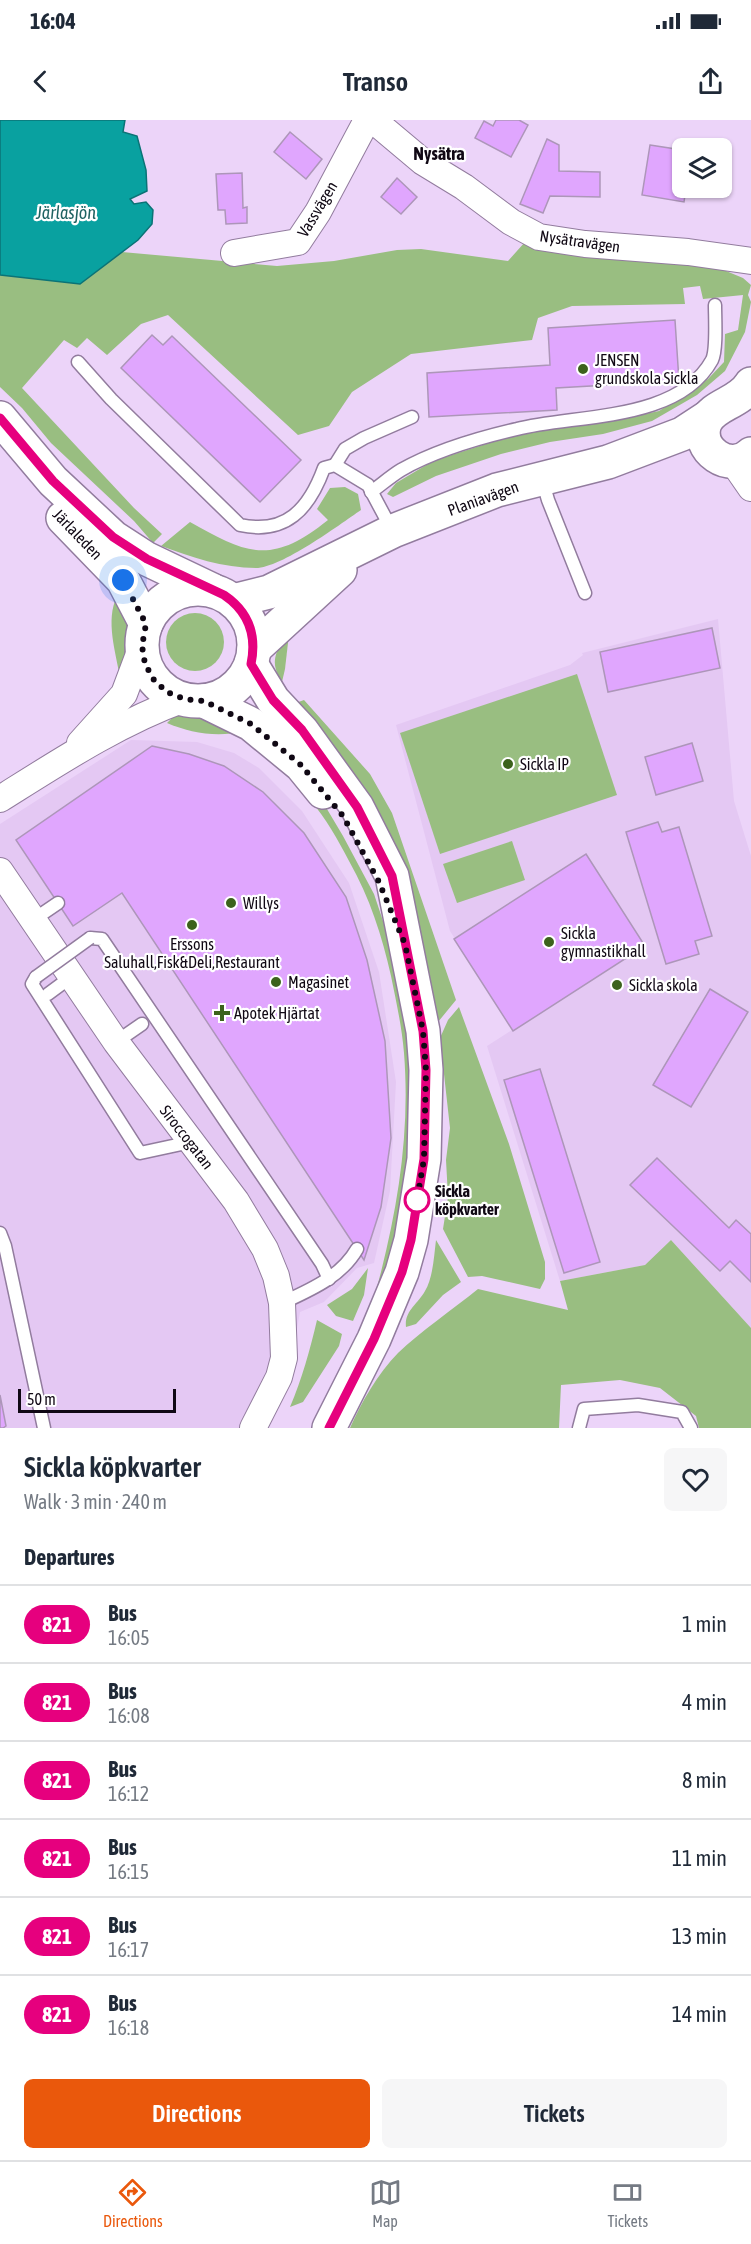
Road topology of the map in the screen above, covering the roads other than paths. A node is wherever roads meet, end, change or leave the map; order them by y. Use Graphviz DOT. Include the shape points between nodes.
graph roads {
  1 [pos="368,120"];
  2 [pos="373,120"];
  3 [pos="234,253"];
  4 [pos="751,261"];
  5 [pos="715,305"];
  6 [pos="78,362"];
  7 [pos="751,384"];
  8 [pos="728,412"];
  9 [pos="412,417"];
  10 [pos="0,418"];
  11 [pos="0,451"];
  12 [pos="733,458"];
  13 [pos="608,462"];
  14 [pos="335,465"];
  15 [pos="541,478"];
  16 [pos="751,488"];
  17 [pos="371,492"];
  18 [pos="393,531"];
  19 [pos="363,548"];
  20 [pos="585,593"];
  21 [pos="223,596"];
  22 [pos="144,635"];
  23 [pos="252,657"];
  24 [pos="194,700"];
  25 [pos="70,754"];
  26 [pos="0,799"];
  27 [pos="0,871"];
  28 [pos="58,903"];
  29 [pos="33,920"];
  30 [pos="405,944"];
  31 [pos="71,977"];
  32 [pos="48,994"];
  33 [pos="142,1024"];
  34 [pos="116,1042"];
  35 [pos="191,1142"];
  36 [pos="0,1233"];
  37 [pos="357,1249"];
  38 [pos="329,1279"];
  39 [pos="282,1303"];
  40 [pos="44,1428"];
  41 [pos="253,1428"];
  42 [pos="328,1428"];
  43 [pos="579,1428"];
  44 [pos="692,1428"];
  1 -- 3 [label="street, Vassvägen" via="298,242"];
  2 -- 4 [label="street, Nysätravägen" via="423,162 539,237"];
  5 -- 17 [label="lane" via="713,358 685,389 663,402 601,416 549,422 458,445 401,470"];
  6 -- 14 [label="lane" via="240,525 257,529 291,519 316,488 324,468"];
  7 -- 8 [label="main road, Planiavägen"];
  8 -- 12 [label="main road" via="704,425 703,435 705,444"];
  8 -- 13 [label="main road, Planiavägen"];
  9 -- 14 [label="lane" via="345,448"];
  10 -- 21 [label="main road, Järlaleden" via="53,481 113,537 147,559"];
  11 -- 22 [label="main road, Järlaleden" via="123,580"];
  12 -- 13 [label="main road, Planiavägen"];
  12 -- 16 [label="street"];
  13 -- 15 [label="main road, Planiavägen"];
  14 -- 17 [label="lane" via="368,485"];
  15 -- 18 [label="main road, Planiavägen" via="497,490"];
  15 -- 20 [label="lane"];
  17 -- 18 [label="lane"];
  18 -- 19 [label="main road, Planiavägen"];
  19 -- 21 [label="main road, Planiavägen" via="269,592"];
  19 -- 23 [label="main road, Planiavägen"];
  21 -- 22 [label="main road" via="193,589 173,594 156,607"];
  21 -- 23 [label="main road" via="245,614 253,631"];
  22 -- 24 [label="main road" via="145,664 154,680 167,692"];
  22 -- 25 [label="street" via="124,694"];
  23 -- 24 [label="main road" via="233,689 219,697"];
  23 -- 30 [label="main road" via="273,700 302,730 357,807 392,876"];
  24 -- 25 [label="street" via="157,709"];
  24 -- 30 [label="main road" via="251,724 301,765 343,816 378,880"];
  25 -- 26 [label="street"];
  27 -- 29 [label="street, Siroccogatan"];
  28 -- 29 [label="lane"];
  29 -- 31 [label="street, Siroccogatan"];
  30 -- 42 [label="main road" via="423,1031 424,1159 402,1272 374,1339"];
  31 -- 32 [label="lane"];
  31 -- 34 [label="street, Siroccogatan"];
  33 -- 34 [label="lane"];
  34 -- 35 [label="street, Siroccogatan"];
  35 -- 38 [label="lane, bridge" via="140,1153 32,984 90,938 102,939"];
  35 -- 39 [label="street, Siroccogatan" via="236,1201 265,1249"];
  36 -- 40 [label="lane"];
  37 -- 38 [label="lane"];
  38 -- 39 [label="lane"];
  39 -- 41 [label="street, Siroccogatan" via="284,1358 279,1377"];
  43 -- 44 [label="lane" via="584,1408 638,1405 682,1412"];
}
